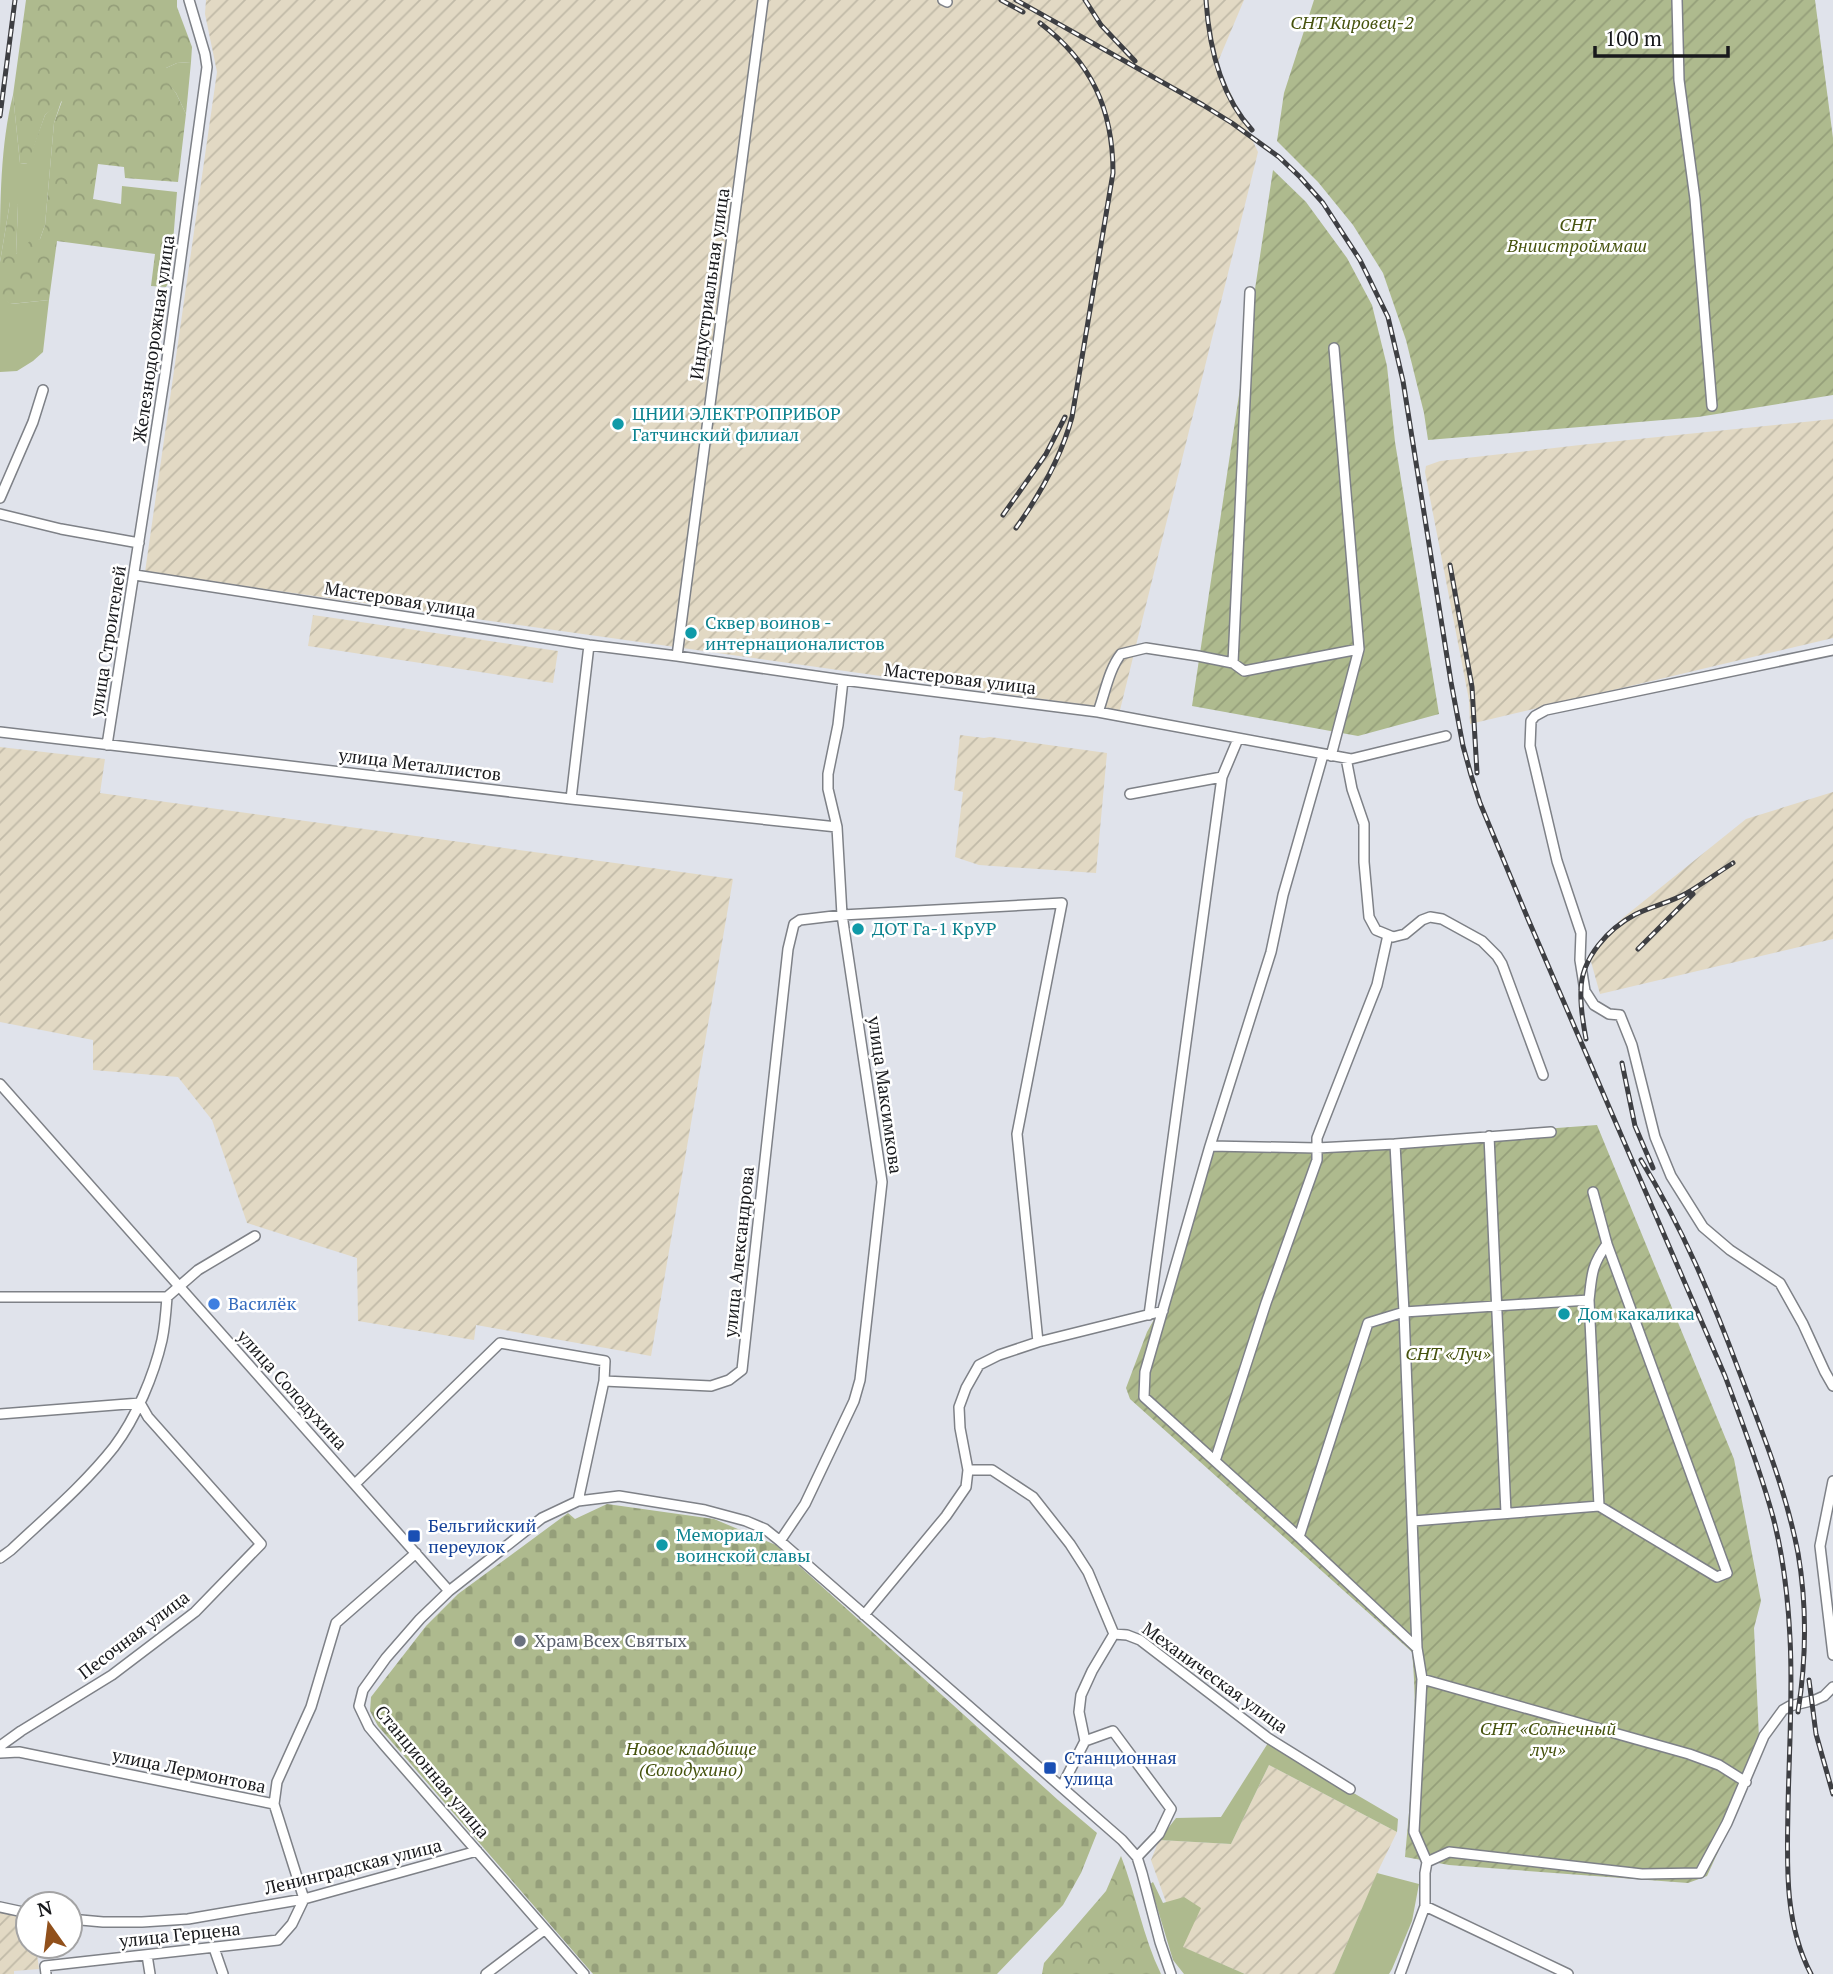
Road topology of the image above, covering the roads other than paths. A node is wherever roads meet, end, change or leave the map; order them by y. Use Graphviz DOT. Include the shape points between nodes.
graph roads {
  1 [pos="189,0"];
  2 [pos="763,0"];
  3 [pos="1677,0"];
  4 [pos="1250,292"];
  5 [pos="1334,348"];
  6 [pos="43,390"];
  7 [pos="1712,406"];
  8 [pos="0,498"];
  9 [pos="0,514"];
  10 [pos="139,542"];
  11 [pos="135,575"];
  12 [pos="589,645"];
  13 [pos="1359,649"];
  14 [pos="1833,650"];
  15 [pos="677,656"];
  16 [pos="1233,663"];
  17 [pos="843,680"];
  18 [pos="1098,712"];
  19 [pos="0,732"];
  20 [pos="1447,736"];
  21 [pos="1238,739"];
  22 [pos="107,745"];
  23 [pos="1327,756"];
  24 [pos="1346,758"];
  25 [pos="1223,777"];
  26 [pos="1130,794"];
  27 [pos="570,799"];
  28 [pos="837,827"];
  29 [pos="842,915"];
  30 [pos="1388,935"];
  31 [pos="1543,1074"];
  32 [pos="0,1084"];
  33 [pos="1551,1132"];
  34 [pos="1489,1136"];
  35 [pos="1395,1144"];
  36 [pos="1210,1146"];
  37 [pos="1318,1148"];
  38 [pos="1593,1192"];
  39 [pos="255,1236"];
  40 [pos="1606,1244"];
  41 [pos="180,1286"];
  42 [pos="0,1297"];
  43 [pos="167,1297"];
  44 [pos="1589,1300"];
  45 [pos="1496,1305"];
  46 [pos="1164,1311"];
  47 [pos="1404,1312"];
  48 [pos="1149,1315"];
  49 [pos="1038,1342"];
  50 [pos="604,1381"];
  51 [pos="1833,1386"];
  52 [pos="140,1403"];
  53 [pos="0,1415"];
  54 [pos="1215,1461"];
  55 [pos="968,1470"];
  56 [pos="1833,1481"];
  57 [pos="355,1484"];
  58 [pos="578,1501"];
  59 [pos="1599,1506"];
  60 [pos="1506,1513"];
  61 [pos="1413,1521"];
  62 [pos="1298,1537"];
  63 [pos="780,1541"];
  64 [pos="416,1553"];
  65 [pos="0,1558"];
  66 [pos="449,1591"];
  67 [pos="864,1615"];
  68 [pos="1114,1634"];
  69 [pos="1417,1648"];
  70 [pos="1833,1655"];
  71 [pos="1422,1679"];
  72 [pos="1833,1687"];
  73 [pos="1085,1741"];
  74 [pos="0,1746"];
  75 [pos="0,1753"];
  76 [pos="1746,1782"];
  77 [pos="1062,1786"];
  78 [pos="1350,1789"];
  79 [pos="274,1804"];
  80 [pos="477,1851"];
  81 [pos="1136,1857"];
  82 [pos="1427,1862"];
  83 [pos="304,1899"];
  84 [pos="1425,1906"];
  85 [pos="84,1920"];
  86 [pos="544,1930"];
  87 [pos="214,1948"];
  88 [pos="147,1955"];
  89 [pos="46,1974"];
  90 [pos="150,1974"];
  91 [pos="223,1974"];
  92 [pos="486,1974"];
  93 [pos="584,1974"];
  94 [pos="1171,1974"];
  95 [pos="1400,1974"];
  96 [pos="1568,1974"];
  1 -- 10 [label="street, Железнодорожная улица" via="207,67"];
  2 -- 15 [label="street, Индустриальная улица"];
  3 -- 7 [label="street" via="1679,80 1695,199"];
  4 -- 16 [label="street"];
  5 -- 13 [label="street"];
  6 -- 8 [label="street"];
  9 -- 10 [label="street"];
  10 -- 11 [label="street, улица Строителей"];
  11 -- 12 [label="street, Мастеровая улица"];
  11 -- 22 [label="street, улица Строителей"];
  12 -- 15 [label="street, Мастеровая улица"];
  12 -- 27 [label="street"];
  13 -- 16 [label="street" via="1244,671"];
  13 -- 23 [label="street"];
  14 -- 51 [label="street" via="1546,710 1531,721 1530,746 1557,861 1581,933 1585,991 1594,1005 1620,1015 1671,1176 1703,1227 1780,1283"];
  15 -- 17 [label="street, Мастеровая улица"];
  16 -- 18 [label="street" via="1146,648 1121,654"];
  17 -- 18 [label="street, Мастеровая улица"];
  17 -- 28 [label="street, улица Максимкова" via="828,774"];
  18 -- 21 [label="street, Мастеровая улица"];
  19 -- 22 [label="street, улица Металлистов"];
  20 -- 24 [label="street, Мастеровая улица"];
  21 -- 23 [label="street, Мастеровая улица"];
  21 -- 25 [label="street"];
  22 -- 27 [label="street, улица Металлистов"];
  23 -- 24 [label="street, Мастеровая улица"];
  23 -- 36 [label="street"];
  24 -- 30 [label="street" via="1364,824 1368,917 1377,930"];
  25 -- 26 [label="street"];
  25 -- 48 [label="street"];
  27 -- 28 [label="street, улица Металлистов"];
  28 -- 29 [label="street, улица Максимкова"];
  29 -- 49 [label="street" via="1062,903 1017,1134"];
  29 -- 50 [label="street, улица Александрова" via="800,920 794,924 788,949 742,1370 711,1386"];
  29 -- 63 [label="street, улица Максимкова" via="882,1182 860,1380 805,1504"];
  30 -- 31 [label="street" via="1405,934 1430,917 1482,941 1502,964"];
  30 -- 37 [label="street" via="1377,985 1317,1138"];
  32 -- 41 [label="street, улица Солодухина"];
  33 -- 34 [label="street"];
  34 -- 35 [label="street"];
  34 -- 45 [label="street"];
  35 -- 37 [label="street"];
  35 -- 47 [label="street"];
  36 -- 37 [label="street"];
  36 -- 46 [label="street"];
  37 -- 54 [label="street"];
  38 -- 40 [label="street"];
  39 -- 41 [label="street"];
  40 -- 44 [label="street" via="1595,1260"];
  40 -- 59 [label="street" via="1727,1573 1717,1577"];
  41 -- 43 [label="street"];
  41 -- 57 [label="street, улица Солодухина"];
  42 -- 43 [label="street"];
  43 -- 52 [label="street" via="162,1339"];
  44 -- 45 [label="street"];
  44 -- 59 [label="street"];
  45 -- 47 [label="street"];
  45 -- 60 [label="street"];
  46 -- 48 [label="street"];
  46 -- 54 [label="street" via="1145,1372 1144,1396"];
  47 -- 61 [label="street"];
  47 -- 62 [label="street" via="1368,1323"];
  48 -- 49 [label="street"];
  49 -- 55 [label="street" via="979,1365 966,1388 959,1408"];
  50 -- 57 [label="street" via="605,1361 500,1343"];
  50 -- 58 [label="street"];
  52 -- 53 [label="street"];
  52 -- 65 [label="street" via="96,1468"];
  52 -- 74 [label="street, Песочная улица" via="261,1544 195,1612 112,1675"];
  54 -- 62 [label="street"];
  55 -- 67 [label="street" via="966,1487 946,1516"];
  55 -- 68 [label="street, Механическая улица" via="992,1470 1033,1497 1088,1572"];
  56 -- 70 [label="street" via="1820,1546"];
  57 -- 64 [label="street, улица Солодухина"];
  58 -- 63 [label="street, Станционная улица" via="619,1496 705,1510 746,1521"];
  58 -- 66 [label="street, Станционная улица" via="542,1518"];
  59 -- 60 [label="street"];
  60 -- 61 [label="street"];
  61 -- 69 [label="street"];
  62 -- 69 [label="street"];
  63 -- 67 [label="street, Станционная улица"];
  64 -- 66 [label="street, улица Солодухина"];
  64 -- 79 [label="street" via="337,1623 311,1707 277,1782"];
  66 -- 80 [label="street, Станционная улица" via="386,1658 363,1690 359,1706 369,1727"];
  67 -- 77 [label="street, Станционная улица"];
  68 -- 73 [label="street" via="1081,1695"];
  68 -- 78 [label="street, Механическая улица" via="1140,1640 1268,1738"];
  69 -- 71 [label="street"];
  71 -- 76 [label="street" via="1689,1754"];
  71 -- 82 [label="street" via="1414,1832"];
  72 -- 76 [label="street" via="1824,1696 1783,1710 1764,1736"];
  73 -- 77 [label="street"];
  73 -- 81 [label="street" via="1113,1731 1171,1809 1159,1834"];
  75 -- 79 [label="street, улица Лермонтова" via="19,1752"];
  76 -- 82 [label="street" via="1700,1873 1642,1874 1449,1852"];
  77 -- 81 [label="street, Станционная улица"];
  79 -- 83 [label="street, улица Лермонтова"];
  80 -- 83 [label="street, Ленинградская улица"];
  80 -- 86 [label="street, Станционная улица"];
  81 -- 94 [label="street"];
  82 -- 84 [label="street"];
  83 -- 85 [label="street, Ленинградская улица" via="188,1919"];
  83 -- 87 [label="street, улица Герцена" via="278,1940"];
  84 -- 95 [label="street"];
  84 -- 96 [label="street"];
  86 -- 92 [label="street"];
  86 -- 93 [label="street, Станционная улица"];
  87 -- 88 [label="street, улица Герцена"];
  87 -- 91 [label="street"];
  88 -- 89 [label="street, улица Герцена" via="45,1966"];
  88 -- 90 [label="street"];
}
